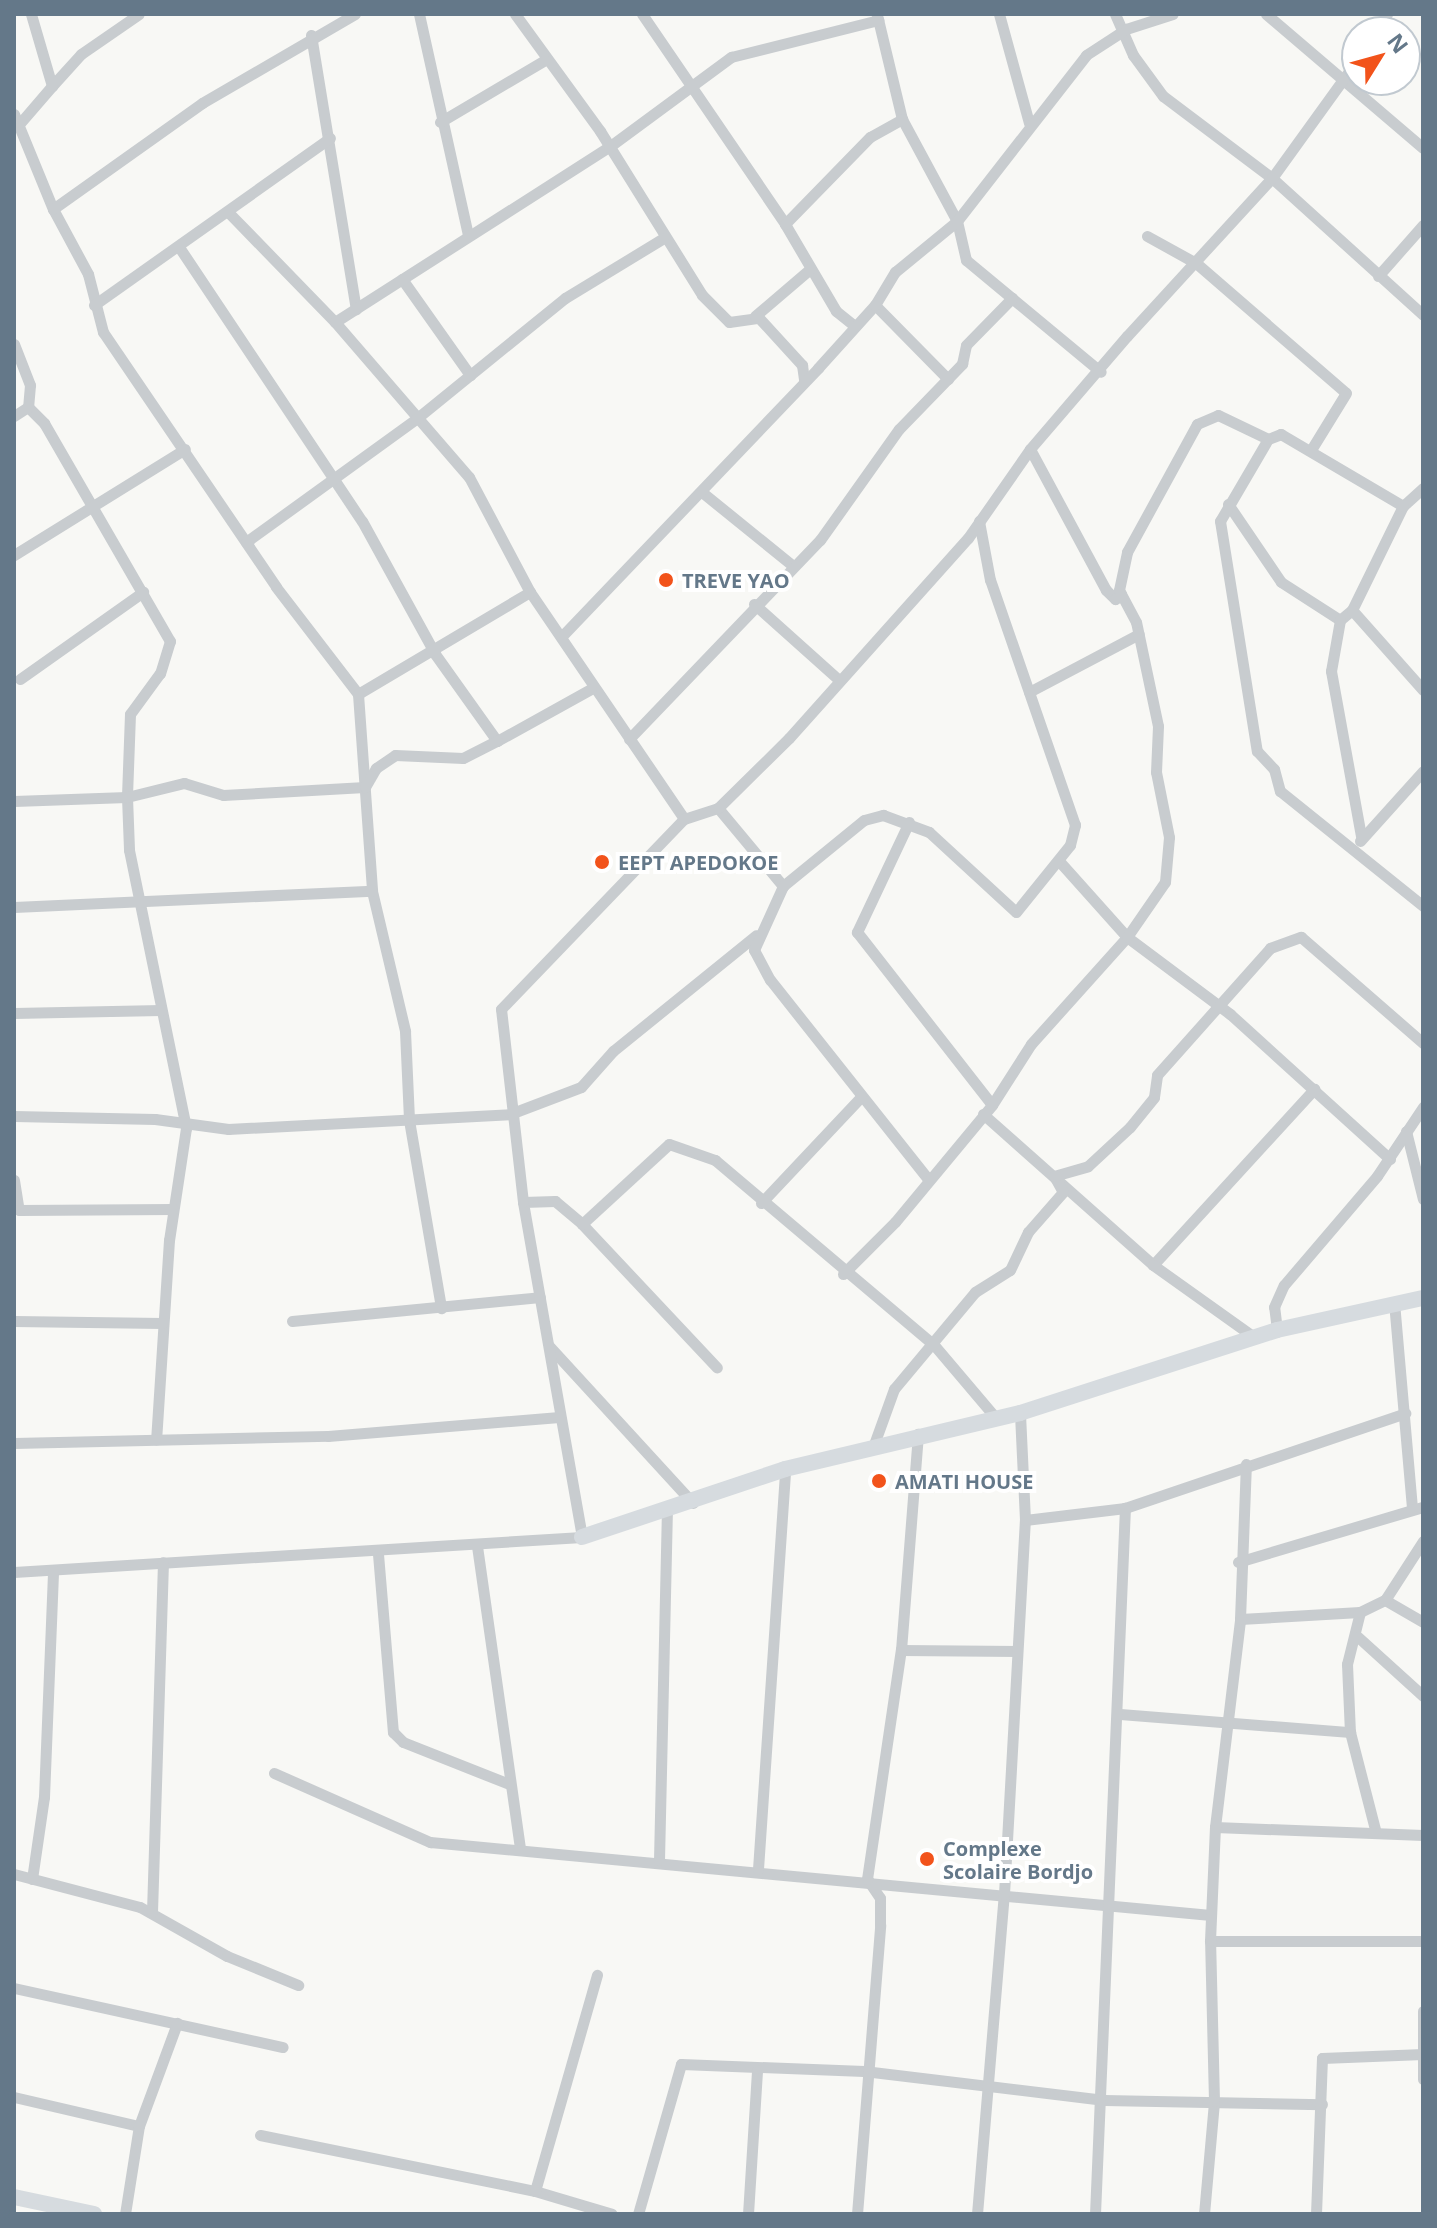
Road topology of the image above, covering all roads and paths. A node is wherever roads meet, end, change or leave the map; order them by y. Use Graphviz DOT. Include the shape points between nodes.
graph roads {
  1 [pos="31,14"];
  2 [pos="139,14"];
  3 [pos="355,14"];
  4 [pos="419,14"];
  5 [pos="515,14"];
  6 [pos="642,14"];
  7 [pos="999,14"];
  8 [pos="1115,14"];
  9 [pos="1173,14"];
  10 [pos="1266,14"];
  11 [pos="878,17"];
  12 [pos="1126,29"];
  13 [pos="311,35"];
  14 [pos="545,60"];
  15 [pos="1341,75"];
  16 [pos="1341,83"];
  17 [pos="689,85"];
  18 [pos="52,86"];
  19 [pos="1365,96"];
  20 [pos="18,118"];
  21 [pos="902,119"];
  22 [pos="440,122"];
  23 [pos="1029,123"];
  24 [pos="330,138"];
  25 [pos="609,147"];
  26 [pos="1423,148"];
  27 [pos="1272,178"];
  28 [pos="53,209"];
  29 [pos="229,213"];
  30 [pos="957,221"];
  31 [pos="785,224"];
  32 [pos="1423,225"];
  33 [pos="468,235"];
  34 [pos="1147,236"];
  35 [pos="662,239"];
  36 [pos="179,247"];
  37 [pos="1196,263"];
  38 [pos="810,269"];
  39 [pos="1378,276"];
  40 [pos="402,279"];
  41 [pos="1012,298"];
  42 [pos="94,305"];
  43 [pos="875,305"];
  44 [pos="356,309"];
  45 [pos="1423,315"];
  46 [pos="755,316"];
  47 [pos="335,322"];
  48 [pos="853,325"];
  49 [pos="14,344"];
  50 [pos="1101,372"];
  51 [pos="470,375"];
  52 [pos="948,379"];
  53 [pos="804,380"];
  54 [pos="28,407"];
  55 [pos="14,416"];
  56 [pos="416,419"];
  57 [pos="1268,439"];
  58 [pos="185,449"];
  59 [pos="1030,449"];
  60 [pos="1311,450"];
  61 [pos="330,480"];
  62 [pos="1423,488"];
  63 [pos="703,493"];
  64 [pos="1228,504"];
  65 [pos="93,505"];
  66 [pos="1403,506"];
  67 [pos="979,521"];
  68 [pos="246,542"];
  69 [pos="14,555"];
  70 [pos="793,566"];
  71 [pos="1119,590"];
  72 [pos="143,592"];
  73 [pos="530,592"];
  74 [pos="754,604"];
  75 [pos="1352,610"];
  76 [pos="1340,620"];
  77 [pos="564,634"];
  78 [pos="1139,634"];
  79 [pos="435,654"];
  80 [pos="20,679"];
  81 [pos="839,680"];
  82 [pos="591,689"];
  83 [pos="1423,690"];
  84 [pos="1029,692"];
  85 [pos="358,694"];
  86 [pos="629,739"];
  87 [pos="497,741"];
  88 [pos="1422,773"];
  89 [pos="365,787"];
  90 [pos="127,797"];
  91 [pos="14,801"];
  92 [pos="718,808"];
  93 [pos="684,819"];
  94 [pos="909,822"];
  95 [pos="1361,836"];
  96 [pos="1359,852"];
  97 [pos="1059,861"];
  98 [pos="783,886"];
  99 [pos="372,891"];
  100 [pos="138,902"];
  101 [pos="1423,906"];
  102 [pos="14,907"];
  103 [pos="756,935"];
  104 [pos="1127,937"];
  105 [pos="1217,1003"];
  106 [pos="161,1010"];
  107 [pos="14,1013"];
  108 [pos="1423,1043"];
  109 [pos="1314,1089"];
  110 [pos="861,1097"];
  111 [pos="1423,1107"];
  112 [pos="988,1109"];
  113 [pos="510,1114"];
  114 [pos="14,1116"];
  115 [pos="409,1120"];
  116 [pos="186,1128"];
  117 [pos="1406,1131"];
  118 [pos="1390,1159"];
  119 [pos="1054,1176"];
  120 [pos="928,1179"];
  121 [pos="14,1180"];
  122 [pos="1423,1199"];
  123 [pos="523,1202"];
  124 [pos="761,1203"];
  125 [pos="173,1209"];
  126 [pos="16,1210"];
  127 [pos="582,1224"];
  128 [pos="1153,1265"];
  129 [pos="843,1274"];
  130 [pos="540,1297"];
  131 [pos="1423,1298"];
  132 [pos="1394,1302"];
  133 [pos="441,1308"];
  134 [pos="14,1321"];
  135 [pos="292,1321"];
  136 [pos="162,1323"];
  137 [pos="1277,1330"];
  138 [pos="1254,1337"];
  139 [pos="548,1345"];
  140 [pos="934,1345"];
  141 [pos="717,1368"];
  142 [pos="1020,1413"];
  143 [pos="1405,1413"];
  144 [pos="559,1417"];
  145 [pos="996,1418"];
  146 [pos="918,1433"];
  147 [pos="156,1440"];
  148 [pos="14,1443"];
  149 [pos="873,1447"];
  150 [pos="1246,1464"];
  151 [pos="785,1469"];
  152 [pos="693,1503"];
  153 [pos="1418,1506"];
  154 [pos="1125,1508"];
  155 [pos="667,1512"];
  156 [pos="1025,1520"];
  157 [pos="582,1537"];
  158 [pos="1423,1541"];
  159 [pos="477,1546"];
  160 [pos="378,1554"];
  161 [pos="163,1562"];
  162 [pos="1238,1562"];
  163 [pos="53,1570"];
  164 [pos="14,1572"];
  165 [pos="1385,1600"];
  166 [pos="1360,1612"];
  167 [pos="1240,1619"];
  168 [pos="1423,1622"];
  169 [pos="1358,1637"];
  170 [pos="901,1650"];
  171 [pos="1017,1651"];
  172 [pos="1423,1696"];
  173 [pos="1120,1714"];
  174 [pos="1226,1719"];
  175 [pos="1350,1732"];
  176 [pos="274,1773"];
  177 [pos="509,1784"];
  178 [pos="1215,1827"];
  179 [pos="1376,1833"];
  180 [pos="1423,1835"];
  181 [pos="520,1850"];
  182 [pos="659,1860"];
  183 [pos="758,1869"];
  184 [pos="14,1874"];
  185 [pos="32,1879"];
  186 [pos="867,1879"];
  187 [pos="1004,1894"];
  188 [pos="1108,1908"];
  189 [pos="152,1912"];
  190 [pos="1211,1915"];
  191 [pos="1210,1941"];
  192 [pos="1423,1941"];
  193 [pos="597,1975"];
  194 [pos="298,1985"];
  195 [pos="14,1988"];
  196 [pos="1423,2011"];
  197 [pos="177,2023"];
  198 [pos="283,2047"];
  199 [pos="1421,2054"];
  200 [pos="757,2070"];
  201 [pos="864,2071"];
  202 [pos="1423,2079"];
  203 [pos="986,2085"];
  204 [pos="14,2097"];
  205 [pos="1104,2100"];
  206 [pos="1214,2101"];
  207 [pos="1322,2104"];
  208 [pos="139,2126"];
  209 [pos="260,2135"];
  210 [pos="535,2191"];
  211 [pos="14,2197"];
  212 [pos="94,2214"];
  213 [pos="125,2214"];
  214 [pos="612,2214"];
  215 [pos="638,2214"];
  216 [pos="748,2214"];
  217 [pos="857,2214"];
  218 [pos="977,2214"];
  219 [pos="1095,2214"];
  220 [pos="1204,2214"];
  221 [pos="1316,2214"];
  1 -- 18 [label="street"];
  2 -- 18 [label="street" via="81,54"];
  3 -- 13 [label="street"];
  4 -- 22 [label="street"];
  5 -- 14 [label="street"];
  6 -- 17 [label="street"];
  7 -- 23 [label="street"];
  8 -- 12 [label="street"];
  9 -- 12 [label="street"];
  10 -- 15 [label="street"];
  11 -- 17 [label="street" via="731,57"];
  11 -- 21 [label="street"];
  12 -- 23 [label="street" via="1086,55"];
  12 -- 27 [label="street" via="1133,55 1163,96"];
  13 -- 24 [label="street"];
  13 -- 28 [label="street"];
  14 -- 22 [label="street"];
  14 -- 25 [label="street"];
  16 -- 27 [label="street"];
  17 -- 25 [label="street"];
  17 -- 31 [label="street"];
  18 -- 20 [label="street"];
  19 -- 26 [label="street"];
  20 -- 28 [label="street"];
  21 -- 30 [label="street"];
  21 -- 31 [label="street" via="870,137"];
  22 -- 33 [label="street"];
  23 -- 30 [label="street"];
  24 -- 29 [label="street"];
  24 -- 44 [label="street"];
  25 -- 33 [label="street"];
  25 -- 35 [label="street"];
  27 -- 37 [label="street"];
  27 -- 39 [label="street"];
  28 -- 42 [label="street" via="88,274"];
  29 -- 36 [label="street"];
  29 -- 47 [label="street"];
  30 -- 41 [label="street" via="966,260"];
  30 -- 43 [label="street" via="895,272"];
  31 -- 38 [label="street"];
  32 -- 39 [label="street"];
  33 -- 40 [label="street"];
  34 -- 37 [label="street"];
  35 -- 46 [label="street" via="725,319"];
  35 -- 51 [label="street" via="565,298"];
  36 -- 42 [label="street"];
  36 -- 61 [label="street"];
  37 -- 50 [label="street"];
  37 -- 60 [label="street" via="1346,393"];
  38 -- 46 [label="street"];
  38 -- 48 [label="street" via="836,311"];
  39 -- 45 [label="street"];
  40 -- 44 [label="street"];
  40 -- 51 [label="street"];
  41 -- 50 [label="street"];
  41 -- 52 [label="street" via="966,345 962,364"];
  42 -- 58 [label="street" via="103,332"];
  43 -- 48 [label="street"];
  43 -- 52 [label="street"];
  44 -- 47 [label="street"];
  46 -- 53 [label="street" via="802,365"];
  47 -- 56 [label="street"];
  48 -- 53 [label="street"];
  49 -- 54 [label="street" via="30,385"];
  50 -- 59 [label="street"];
  51 -- 56 [label="street"];
  52 -- 70 [label="street" via="899,429 820,540"];
  53 -- 63 [label="street"];
  54 -- 55 [label="street"];
  54 -- 65 [label="street"];
  56 -- 61 [label="street"];
  56 -- 73 [label="street" via="469,477"];
  57 -- 60 [label="street" via="1281,434"];
  57 -- 64 [label="street"];
  57 -- 71 [label="street" via="1218,415 1197,424 1127,552"];
  58 -- 65 [label="street"];
  58 -- 68 [label="street"];
  59 -- 67 [label="street"];
  59 -- 71 [label="street" via="1106,590 1120,599"];
  60 -- 66 [label="street"];
  61 -- 68 [label="street"];
  61 -- 79 [label="street" via="362,521"];
  62 -- 66 [label="street"];
  63 -- 70 [label="street"];
  63 -- 77 [label="street"];
  64 -- 76 [label="street" via="1281,582"];
  64 -- 96 [label="street" via="1220,521 1257,751 1274,769 1280,791"];
  65 -- 69 [label="street"];
  65 -- 72 [label="street"];
  66 -- 75 [label="street"];
  67 -- 81 [label="street"];
  67 -- 84 [label="street" via="982,551"];
  68 -- 85 [label="street"];
  70 -- 74 [label="street"];
  71 -- 78 [label="street"];
  72 -- 80 [label="street"];
  72 -- 90 [label="street" via="170,641 160,673 130,714"];
  73 -- 77 [label="street"];
  73 -- 79 [label="street"];
  74 -- 81 [label="street"];
  74 -- 86 [label="street"];
  75 -- 76 [label="street"];
  75 -- 83 [label="street"];
  76 -- 95 [label="street" via="1331,671"];
  77 -- 82 [label="street"];
  78 -- 84 [label="street"];
  78 -- 104 [label="street" via="1158,726 1156,772 1169,837 1165,882"];
  79 -- 85 [label="street"];
  79 -- 87 [label="street"];
  81 -- 92 [label="street"];
  82 -- 86 [label="street"];
  82 -- 87 [label="street"];
  84 -- 97 [label="street" via="1075,825"];
  85 -- 89 [label="street"];
  86 -- 93 [label="street"];
  87 -- 89 [label="street" via="463,758 395,755 376,768"];
  88 -- 95 [label="street"];
  89 -- 90 [label="street" via="223,795 184,783"];
  89 -- 99 [label="street"];
  90 -- 91 [label="street"];
  90 -- 100 [label="street"];
  92 -- 93 [label="street"];
  92 -- 98 [label="street"];
  93 -- 113 [label="street" via="501,1009"];
  94 -- 97 [label="street" via="929,832 1016,912"];
  94 -- 98 [label="street" via="883,815 864,820"];
  94 -- 112 [label="street" via="857,932"];
  95 -- 96 [label="street"];
  96 -- 101 [label="street"];
  97 -- 104 [label="street"];
  98 -- 103 [label="street"];
  99 -- 100 [label="street"];
  99 -- 115 [label="street" via="405,1031"];
  100 -- 102 [label="street"];
  100 -- 106 [label="street"];
  103 -- 110 [label="street" via="754,950 764,972"];
  103 -- 113 [label="street" via="613,1051 581,1087"];
  104 -- 105 [label="street"];
  104 -- 112 [label="street" via="1036,1037"];
  105 -- 108 [label="street" via="1255,960 1296,936"];
  105 -- 109 [label="street"];
  105 -- 119 [label="street" via="1157,1075 1154,1097 1130,1127 1088,1166"];
  106 -- 107 [label="street"];
  106 -- 116 [label="street"];
  109 -- 118 [label="street"];
  109 -- 128 [label="street"];
  110 -- 120 [label="street"];
  110 -- 124 [label="street"];
  111 -- 117 [label="street"];
  112 -- 119 [label="street"];
  112 -- 120 [label="street"];
  113 -- 115 [label="street"];
  113 -- 123 [label="street"];
  114 -- 116 [label="street" via="155,1119"];
  115 -- 116 [label="street"];
  115 -- 133 [label="street"];
  116 -- 125 [label="street"];
  117 -- 118 [label="street"];
  117 -- 122 [label="street"];
  118 -- 137 [label="street" via="1284,1285 1274,1307"];
  119 -- 128 [label="street"];
  119 -- 140 [label="street" via="1063,1192 1028,1232 1010,1270 975,1292"];
  120 -- 129 [label="street"];
  121 -- 126 [label="street"];
  123 -- 127 [label="street" via="555,1201"];
  123 -- 130 [label="street"];
  124 -- 127 [label="street" via="715,1160 669,1144"];
  124 -- 129 [label="street"];
  125 -- 126 [label="street"];
  125 -- 136 [label="street"];
  127 -- 141 [label="street"];
  128 -- 138 [label="street"];
  129 -- 140 [label="street"];
  130 -- 133 [label="street"];
  130 -- 139 [label="street"];
  131 -- 132 [label="street"];
  132 -- 137 [label="street"];
  132 -- 143 [label="street"];
  133 -- 135 [label="street"];
  134 -- 136 [label="street"];
  136 -- 147 [label="street"];
  137 -- 138 [label="street"];
  138 -- 142 [label="street"];
  139 -- 144 [label="street"];
  139 -- 152 [label="street"];
  140 -- 145 [label="street"];
  140 -- 149 [label="street" via="894,1389"];
  142 -- 145 [label="street"];
  142 -- 156 [label="street"];
  143 -- 150 [label="street"];
  143 -- 153 [label="street"];
  144 -- 147 [label="street" via="343,1435"];
  144 -- 157 [label="street"];
  145 -- 146 [label="street"];
  146 -- 149 [label="street"];
  146 -- 170 [label="street"];
  147 -- 148 [label="street"];
  149 -- 151 [label="street"];
  150 -- 154 [label="street"];
  150 -- 162 [label="street"];
  151 -- 152 [label="street"];
  151 -- 183 [label="street"];
  152 -- 155 [label="street"];
  153 -- 162 [label="street"];
  154 -- 156 [label="street"];
  154 -- 173 [label="street"];
  155 -- 157 [label="street"];
  155 -- 182 [label="street"];
  156 -- 171 [label="street"];
  157 -- 159 [label="street"];
  158 -- 165 [label="street"];
  159 -- 160 [label="street"];
  159 -- 177 [label="street" via="496,1647"];
  160 -- 161 [label="street"];
  160 -- 177 [label="street" via="393,1732 403,1742"];
  161 -- 163 [label="street"];
  161 -- 189 [label="street"];
  162 -- 167 [label="street"];
  163 -- 164 [label="street"];
  163 -- 185 [label="street" via="45,1789"];
  165 -- 166 [label="street"];
  165 -- 168 [label="street"];
  166 -- 167 [label="street"];
  166 -- 169 [label="street"];
  167 -- 174 [label="street"];
  169 -- 172 [label="street"];
  169 -- 175 [label="street" via="1347,1664"];
  170 -- 171 [label="street"];
  170 -- 186 [label="street"];
  171 -- 187 [label="street"];
  173 -- 174 [label="street"];
  173 -- 188 [label="street"];
  174 -- 175 [label="street"];
  174 -- 178 [label="street"];
  175 -- 179 [label="street"];
  176 -- 181 [label="street" via="418,1840"];
  177 -- 181 [label="street"];
  178 -- 179 [label="street"];
  178 -- 190 [label="street"];
  179 -- 180 [label="street"];
  181 -- 182 [label="street"];
  182 -- 183 [label="street"];
  183 -- 186 [label="street"];
  184 -- 185 [label="street"];
  185 -- 189 [label="street"];
  186 -- 187 [label="street"];
  186 -- 201 [label="street" via="880,1898 880,1925"];
  187 -- 188 [label="street"];
  187 -- 203 [label="street"];
  188 -- 190 [label="street"];
  188 -- 205 [label="street"];
  189 -- 194 [label="street" via="227,1956"];
  190 -- 191 [label="street"];
  191 -- 192 [label="street"];
  191 -- 206 [label="street"];
  193 -- 210 [label="street"];
  195 -- 197 [label="street"];
  196 -- 199 [label="street"];
  197 -- 198 [label="street"];
  197 -- 208 [label="street"];
  199 -- 202 [label="street"];
  199 -- 207 [label="street" via="1322,2058"];
  200 -- 201 [label="street"];
  200 -- 215 [label="street" via="681,2064"];
  200 -- 216 [label="street"];
  201 -- 203 [label="street"];
  201 -- 217 [label="street"];
  203 -- 205 [label="street"];
  203 -- 218 [label="street"];
  204 -- 208 [label="street"];
  205 -- 206 [label="street"];
  205 -- 219 [label="street"];
  206 -- 207 [label="street"];
  206 -- 220 [label="street"];
  207 -- 221 [label="street"];
  208 -- 213 [label="street"];
  209 -- 210 [label="street"];
  210 -- 214 [label="street"];
  211 -- 212 [label="street"];
}
